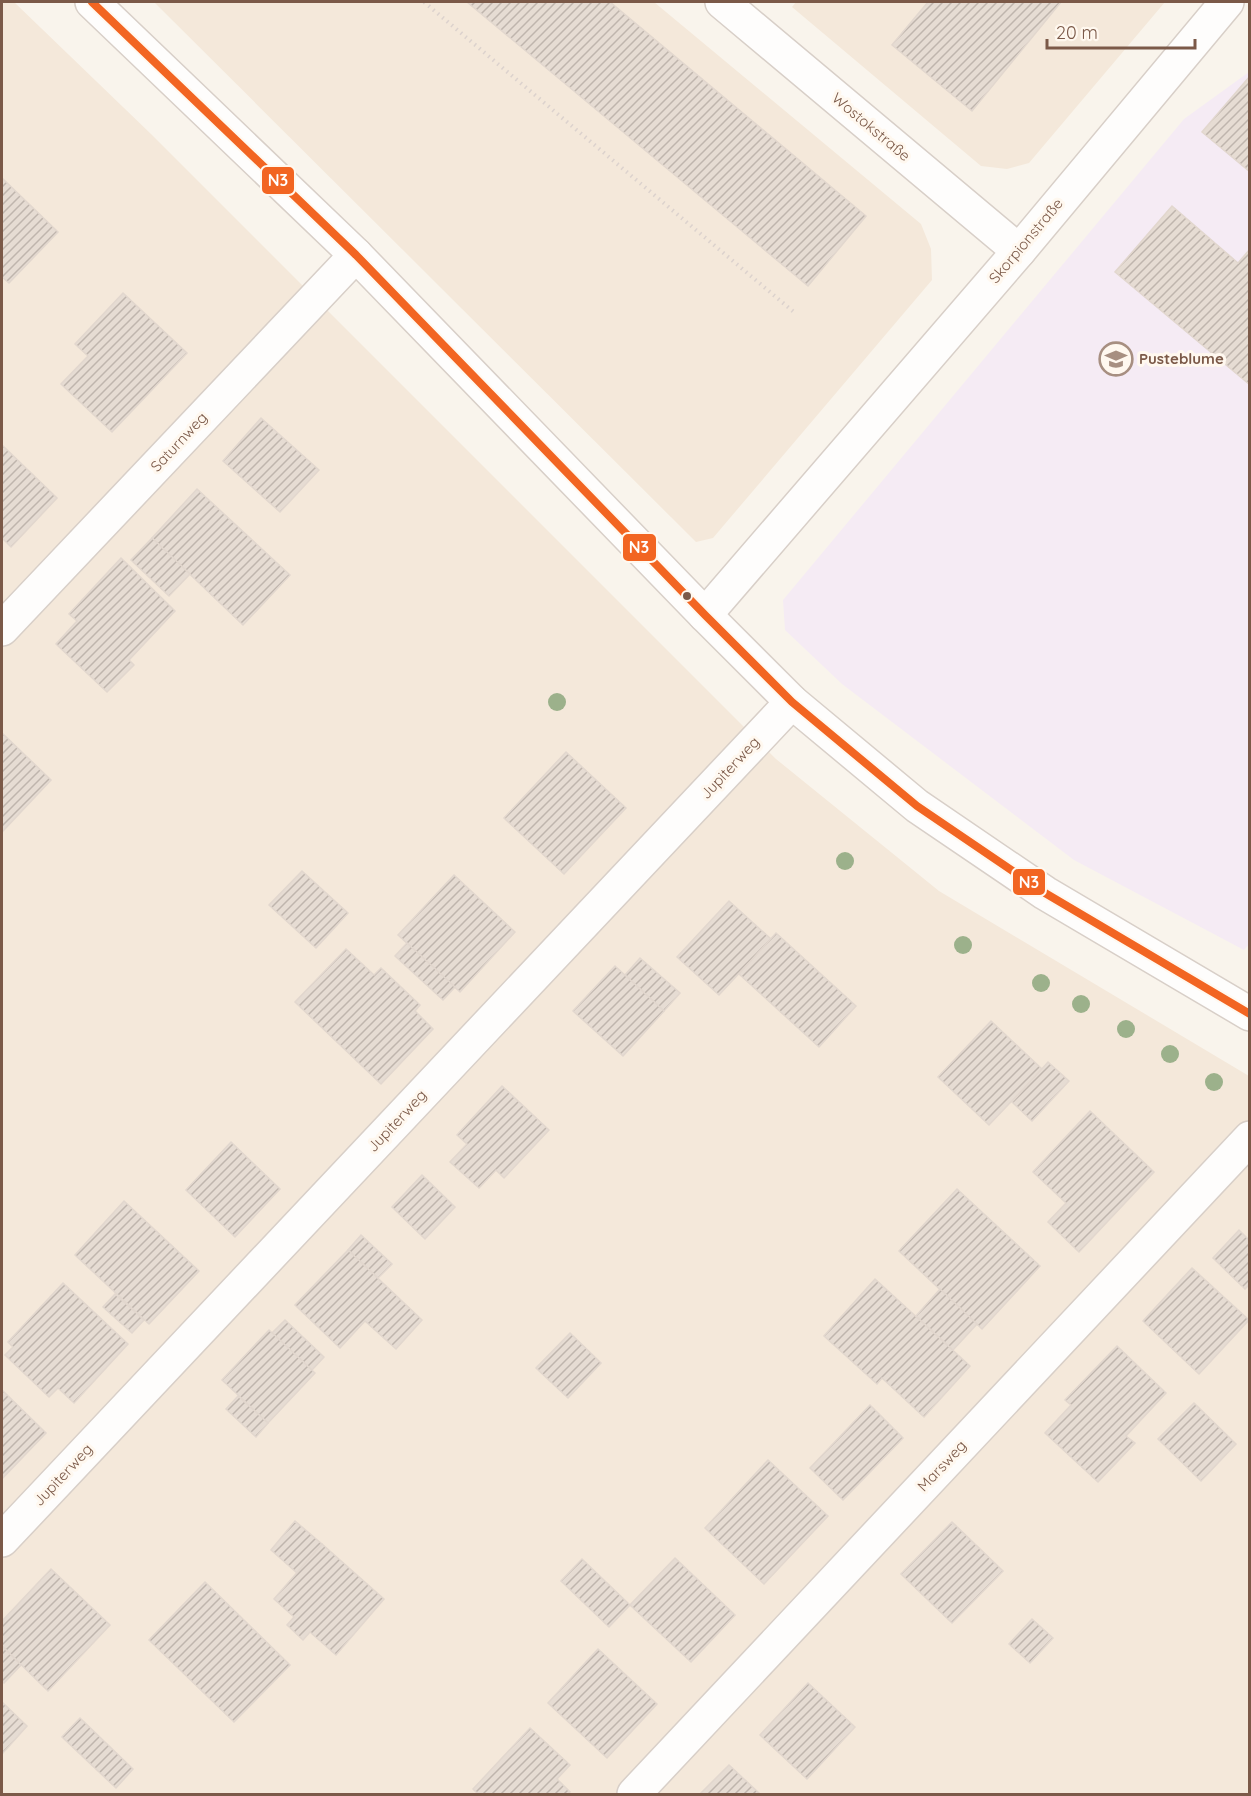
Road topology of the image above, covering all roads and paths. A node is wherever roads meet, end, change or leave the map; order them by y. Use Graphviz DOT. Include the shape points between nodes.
graph roads {
  1 [pos="92,2"];
  2 [pos="424,2"];
  3 [pos="722,2"];
  4 [pos="1227,2"];
  5 [pos="1019,251"];
  6 [pos="356,255"];
  7 [pos="795,313"];
  8 [pos="705,615"];
  9 [pos="2,629"];
  10 [pos="792,702"];
  11 [pos="1250,1014"];
  12 [pos="1250,1138"];
  13 [pos="2,1540"];
  14 [pos="634,1794"];
  1 -- 6 [label="street"];
  2 -- 7 [label="path"];
  3 -- 5 [label="street, Wostokstraße"];
  4 -- 5 [label="street, Skorpionstraße"];
  5 -- 8 [label="street, Skorpionstraße"];
  6 -- 8 [label="street"];
  6 -- 9 [label="street, Saturnweg"];
  8 -- 10 [label="street"];
  10 -- 11 [label="street" via="926,812 1045,893"];
  10 -- 13 [label="street, Jupiterweg"];
  12 -- 14 [label="street, Marsweg"];
}
